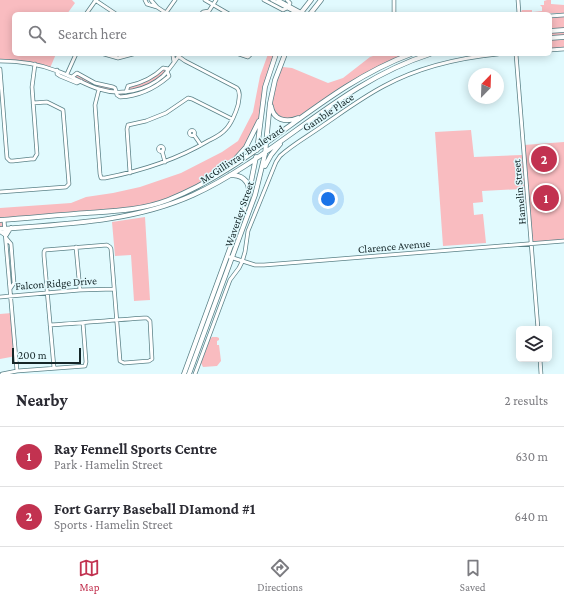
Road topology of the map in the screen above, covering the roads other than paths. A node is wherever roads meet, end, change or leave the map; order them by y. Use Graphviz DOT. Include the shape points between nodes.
graph roads {
  1 [pos="95,0"];
  2 [pos="145,0"];
  3 [pos="151,0"];
  4 [pos="175,0"];
  5 [pos="205,0"];
  6 [pos="216,0"];
  7 [pos="264,0"];
  8 [pos="272,0"];
  9 [pos="278,0"];
  10 [pos="287,0"];
  11 [pos="311,0"];
  12 [pos="321,0"];
  13 [pos="394,0"];
  14 [pos="518,0"];
  15 [pos="212,5"];
  16 [pos="157,6"];
  17 [pos="288,6"];
  18 [pos="87,12"];
  19 [pos="113,12"];
  20 [pos="164,12"];
  21 [pos="167,12"];
  22 [pos="208,12"];
  23 [pos="225,12"];
  24 [pos="298,12"];
  25 [pos="302,12"];
  26 [pos="312,12"];
  27 [pos="394,12"];
  28 [pos="519,12"];
  29 [pos="564,15"];
  30 [pos="552,16"];
  31 [pos="564,30"];
  32 [pos="552,31"];
  33 [pos="564,37"];
  34 [pos="552,38"];
  35 [pos="564,48"];
  36 [pos="552,50"];
  37 [pos="75,56"];
  38 [pos="111,56"];
  39 [pos="126,56"];
  40 [pos="173,56"];
  41 [pos="178,56"];
  42 [pos="180,56"];
  43 [pos="275,56"];
  44 [pos="284,56"];
  45 [pos="407,56"];
  46 [pos="424,56"];
  47 [pos="481,56"];
  48 [pos="516,56"];
  49 [pos="0,61"];
  50 [pos="174,62"];
  51 [pos="35,64"];
  52 [pos="0,69"];
  53 [pos="57,70"];
  54 [pos="168,70"];
  55 [pos="67,74"];
  56 [pos="72,76"];
  57 [pos="81,81"];
  58 [pos="99,90"];
  59 [pos="116,92"];
  60 [pos="126,92"];
  61 [pos="1,93"];
  62 [pos="33,103"];
  63 [pos="270,104"];
  64 [pos="310,111"];
  65 [pos="261,115"];
  66 [pos="232,119"];
  67 [pos="4,123"];
  68 [pos="0,124"];
  69 [pos="194,135"];
  70 [pos="287,136"];
  71 [pos="266,142"];
  72 [pos="201,145"];
  73 [pos="258,149"];
  74 [pos="162,151"];
  75 [pos="265,152"];
  76 [pos="255,158"];
  77 [pos="165,162"];
  78 [pos="226,170"];
  79 [pos="130,173"];
  80 [pos="261,174"];
  81 [pos="230,175"];
  82 [pos="0,192"];
  83 [pos="250,194"];
  84 [pos="2,220"];
  85 [pos="5,228"];
  86 [pos="12,228"];
  87 [pos="0,230"];
  88 [pos="6,236"];
  89 [pos="564,241"];
  90 [pos="537,243"];
  91 [pos="532,244"];
  92 [pos="76,247"];
  93 [pos="532,250"];
  94 [pos="227,256"];
  95 [pos="233,258"];
  96 [pos="242,262"];
  97 [pos="114,289"];
  98 [pos="80,290"];
  99 [pos="46,293"];
  100 [pos="10,296"];
  101 [pos="0,297"];
  102 [pos="116,320"];
  103 [pos="83,323"];
  104 [pos="50,325"];
  105 [pos="538,326"];
  106 [pos="540,362"];
  107 [pos="54,368"];
  108 [pos="17,371"];
  109 [pos="2,374"];
  110 [pos="184,374"];
  111 [pos="189,374"];
  112 [pos="195,374"];
  113 [pos="541,374"];
  1 -- 18 [label="street"];
  1 -- 19 [label="street"];
  2 -- 16 [label="street" via="147,4"];
  3 -- 16 [label="street"];
  4 -- 21 [label="street"];
  5 -- 15 [label="street"];
  6 -- 15 [label="street"];
  7 -- 17 [label="street" via="283,10"];
  8 -- 17 [label="street"];
  9 -- 17 [label="street"];
  10 -- 17 [label="street" via="290,2"];
  11 -- 25 [label="main road"];
  12 -- 26 [label="main road"];
  13 -- 27 [label="street"];
  14 -- 28 [label="street"];
  15 -- 22 [label="street"];
  15 -- 23 [label="street"];
  16 -- 20 [label="street"];
  17 -- 24 [label="street"];
  29 -- 30 [label="street"];
  31 -- 32 [label="main road"];
  33 -- 34 [label="main road"];
  35 -- 36 [label="street"];
  37 -- 55 [label="street"];
  38 -- 39 [label="street"];
  40 -- 50 [label="street"];
  41 -- 50 [label="street"];
  42 -- 66 [label="street" via="239,90 237,107"];
  43 -- 65 [label="main road, Waverley Street" via="265,87"];
  44 -- 63 [label="main road, Waverley Street" via="275,80"];
  45 -- 64 [label="main road, McGillivray Boulevard" via="365,75"];
  46 -- 70 [label="main road, McGillivray Boulevard" via="396,66 366,82"];
  47 -- 96 [label="street, Gamble Place" via="441,64 392,82 362,99 283,153 276,162 248,232"];
  48 -- 91 [label="street, Hamelin Street"];
  49 -- 51 [label="street"];
  50 -- 54 [label="street"];
  51 -- 53 [label="street"];
  51 -- 62 [label="street" via="32,80"];
  52 -- 61 [label="street"];
  53 -- 55 [label="street"];
  53 -- 57 [label="street" via="58,75 77,83"];
  54 -- 59 [label="street" via="168,77 145,92 120,97"];
  54 -- 60 [label="street" via="155,82"];
  54 -- 60 [label="street" via="163,68 143,82 128,86"];
  55 -- 56 [label="street"];
  56 -- 57 [label="street"];
  56 -- 59 [label="street" via="77,73 115,88"];
  57 -- 58 [label="street"];
  58 -- 59 [label="street"];
  58 -- 79 [label="street" via="95,105 100,176 105,178"];
  59 -- 60 [label="street"];
  61 -- 67 [label="street"];
  62 -- 67 [label="street" via="37,154 34,159 8,159"];
  62 -- 82 [label="street" via="47,102 63,110 69,184 66,187"];
  63 -- 64 [label="main road" via="274,114 283,120 296,119"];
  63 -- 71 [label="main road, Waverley Street"];
  64 -- 71 [label="main road, McGillivray Boulevard"];
  65 -- 73 [label="main road, Waverley Street"];
  65 -- 78 [label="main road" via="246,147"];
  66 -- 72 [label="street" via="223,132"];
  66 -- 79 [label="street" via="188,98 166,113 128,125"];
  67 -- 68 [label="street"];
  69 -- 72 [label="street"];
  70 -- 75 [label="main road, McGillivray Boulevard"];
  70 -- 80 [label="main road" via="271,155"];
  71 -- 73 [label="main road, McGillivray Boulevard"];
  71 -- 75 [label="main road, Waverley Street"];
  72 -- 77 [label="street"];
  73 -- 76 [label="main road, Waverley Street"];
  73 -- 78 [label="main road, McGillivray Boulevard"];
  74 -- 77 [label="street"];
  75 -- 76 [label="main road, McGillivray Boulevard"];
  75 -- 80 [label="main road, Waverley Street"];
  76 -- 81 [label="main road, McGillivray Boulevard"];
  76 -- 83 [label="main road, Waverley Street"];
  77 -- 79 [label="street"];
  78 -- 84 [label="main road, McGillivray Boulevard" via="168,200 146,206"];
  80 -- 95 [label="main road, Waverley Street"];
  81 -- 83 [label="main road" via="245,180"];
  81 -- 86 [label="main road, McGillivray Boulevard" via="193,195 136,214 93,221"];
  83 -- 94 [label="main road, Waverley Street"];
  84 -- 85 [label="street"];
  85 -- 86 [label="main road, McGillivray Boulevard"];
  85 -- 87 [label="main road, McGillivray Boulevard"];
  85 -- 88 [label="street"];
  86 -- 88 [label="main road"];
  87 -- 88 [label="main road"];
  88 -- 100 [label="street" via="11,244 14,283 10,289"];
  89 -- 90 [label="street, Clarence Avenue"];
  90 -- 91 [label="street, Clarence Avenue"];
  90 -- 93 [label="street"];
  91 -- 93 [label="street, Hamelin Street"];
  91 -- 96 [label="street, Clarence Avenue" via="264,265"];
  92 -- 97 [label="street" via="110,247"];
  92 -- 98 [label="street"];
  92 -- 99 [label="street" via="48,249 44,252"];
  93 -- 105 [label="street, Hamelin Street"];
  94 -- 95 [label="street, Clarence Avenue"];
  94 -- 110 [label="main road, Waverley Street"];
  95 -- 96 [label="street, Clarence Avenue"];
  95 -- 111 [label="main road, Waverley Street"];
  96 -- 112 [label="street, Gamble Place" via="230,280"];
  97 -- 98 [label="street, Falcon Ridge Drive"];
  97 -- 102 [label="street"];
  98 -- 99 [label="street, Falcon Ridge Drive"];
  99 -- 100 [label="street, Falcon Ridge Drive"];
  99 -- 104 [label="street"];
  100 -- 101 [label="street, Falcon Ridge Drive"];
  100 -- 108 [label="street"];
  102 -- 102 [label="street" via="120,361 124,363 151,360 149,319"];
  102 -- 103 [label="street"];
  103 -- 104 [label="street"];
  103 -- 107 [label="street" via="86,364"];
  104 -- 107 [label="street"];
  106 -- 113 [label="street"];
  107 -- 108 [label="street"];
  108 -- 109 [label="street"];
}
